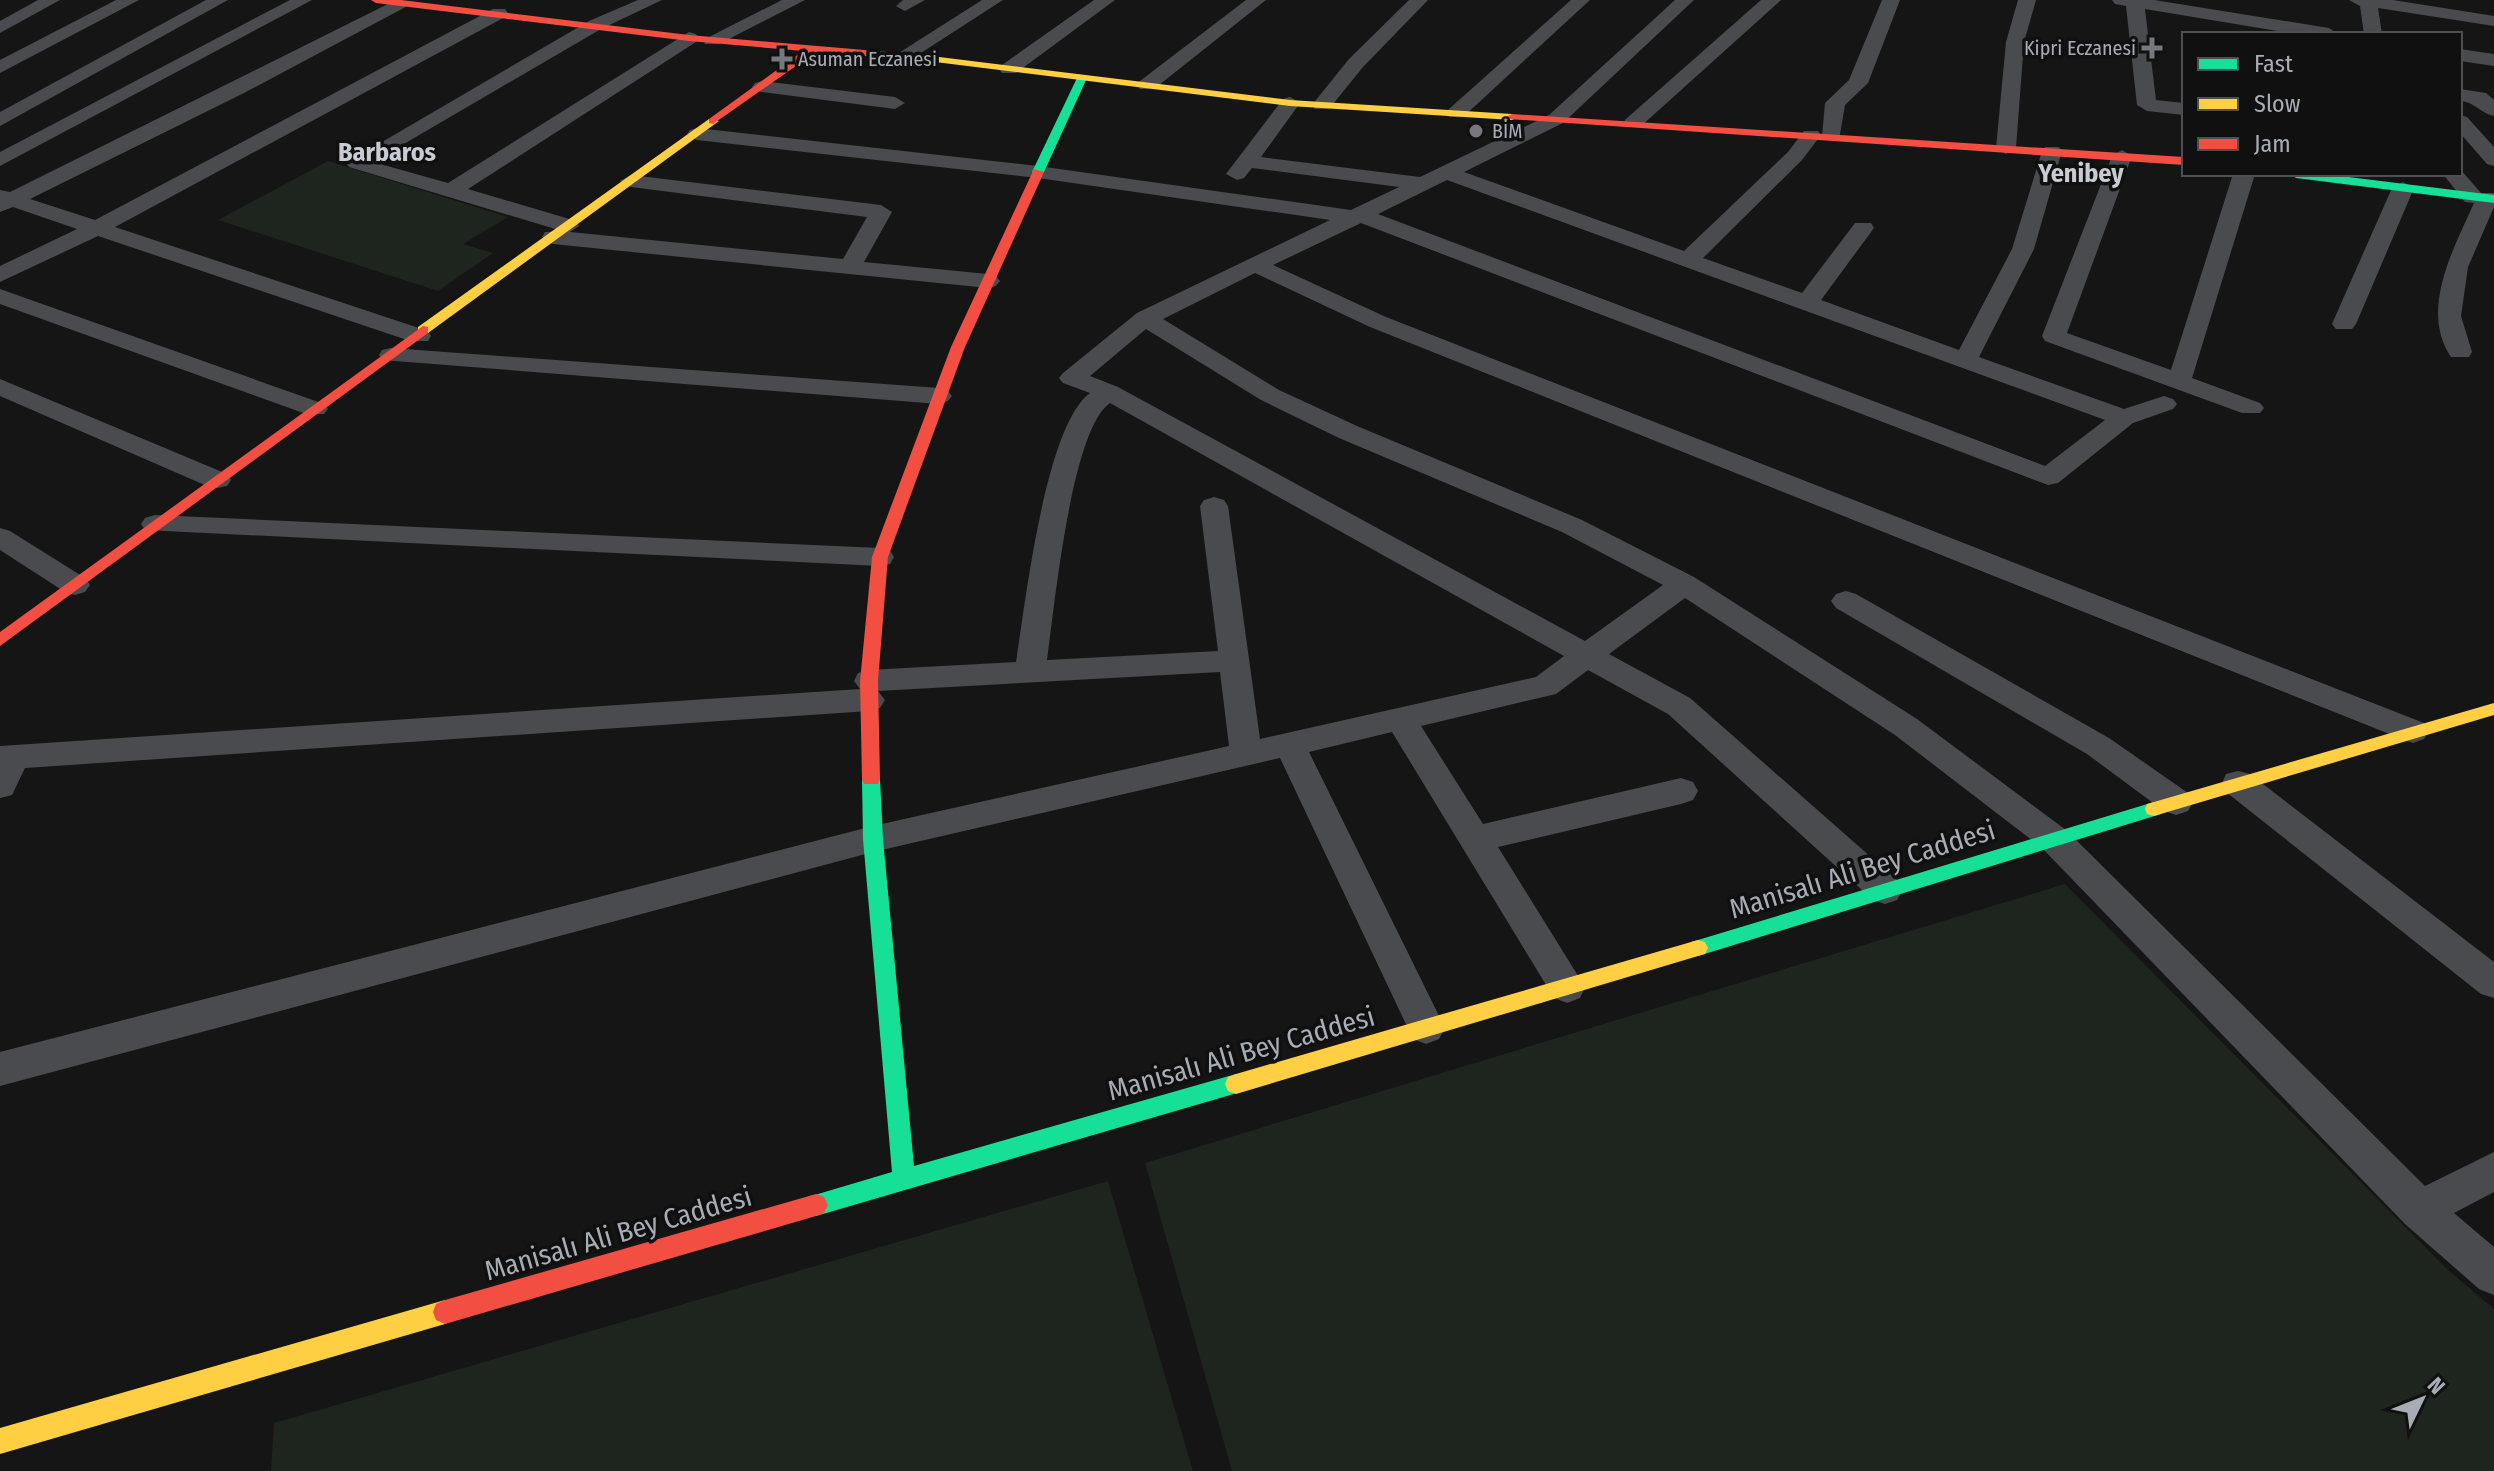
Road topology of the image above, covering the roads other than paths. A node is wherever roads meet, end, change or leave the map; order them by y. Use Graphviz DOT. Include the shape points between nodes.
graph roads {
  1 [pos="51,0"];
  2 [pos="130,0"];
  3 [pos="219,0"];
  4 [pos="303,0"];
  5 [pos="376,0"];
  6 [pos="653,0"];
  7 [pos="796,0"];
  8 [pos="994,0"];
  9 [pos="1106,0"];
  10 [pos="1257,0"];
  11 [pos="1419,0"];
  12 [pos="1581,0"];
  13 [pos="1685,0"];
  14 [pos="1772,0"];
  15 [pos="1891,0"];
  16 [pos="2027,0"];
  17 [pos="2365,0"];
  18 [pos="2128,1"];
  19 [pos="406,2"];
  20 [pos="495,8"];
  21 [pos="2494,21"];
  22 [pos="3,24"];
  23 [pos="595,25"];
  24 [pos="2317,32"];
  25 [pos="2373,32"];
  26 [pos="689,38"];
  27 [pos="712,40"];
  28 [pos="813,49"];
  29 [pos="2462,55"];
  30 [pos="903,56"];
  31 [pos="2494,60"];
  32 [pos="0,67"];
  33 [pos="1009,69"];
  34 [pos="1082,78"];
  35 [pos="1147,85"];
  36 [pos="762,87"];
  37 [pos="2462,95"];
  38 [pos="895,103"];
  39 [pos="1290,103"];
  40 [pos="1322,105"];
  41 [pos="2182,109"];
  42 [pos="2494,110"];
  43 [pos="1456,113"];
  44 [pos="1556,119"];
  45 [pos="0,120"];
  46 [pos="1633,123"];
  47 [pos="2462,123"];
  48 [pos="697,134"];
  49 [pos="1821,136"];
  50 [pos="2006,148"];
  51 [pos="2052,151"];
  52 [pos="2122,156"];
  53 [pos="0,160"];
  54 [pos="2494,160"];
  55 [pos="1247,161"];
  56 [pos="2182,161"];
  57 [pos="1038,172"];
  58 [pos="1448,173"];
  59 [pos="2243,176"];
  60 [pos="2311,176"];
  61 [pos="2457,176"];
  62 [pos="631,181"];
  63 [pos="1425,184"];
  64 [pos="2403,188"];
  65 [pos="449,192"];
  66 [pos="1217,198"];
  67 [pos="2485,198"];
  68 [pos="4,200"];
  69 [pos="1359,216"];
  70 [pos="97,228"];
  71 [pos="1863,228"];
  72 [pos="560,232"];
  73 [pos="1687,260"];
  74 [pos="1256,265"];
  75 [pos="850,267"];
  76 [pos="0,275"];
  77 [pos="988,281"];
  78 [pos="0,296"];
  79 [pos="1808,302"];
  80 [pos="1145,318"];
  81 [pos="2344,324"];
  82 [pos="419,336"];
  83 [pos="2460,352"];
  84 [pos="391,355"];
  85 [pos="1966,359"];
  86 [pos="2183,373"];
  87 [pos="0,387"];
  88 [pos="1109,392"];
  89 [pos="939,396"];
  90 [pos="2164,404"];
  91 [pos="2251,408"];
  92 [pos="315,409"];
  93 [pos="2124,418"];
  94 [pos="217,480"];
  95 [pos="1214,506"];
  96 [pos="155,524"];
  97 [pos="0,537"];
  98 [pos="880,557"];
  99 [pos="1684,584"];
  100 [pos="75,585"];
  101 [pos="1846,601"];
  102 [pos="0,640"];
  103 [pos="1587,654"];
  104 [pos="1234,661"];
  105 [pos="1030,671"];
  106 [pos="869,690"];
  107 [pos="2494,709"];
  108 [pos="1400,719"];
  109 [pos="2413,731"];
  110 [pos="1289,744"];
  111 [pos="1246,754"];
  112 [pos="5,767"];
  113 [pos="2238,783"];
  114 [pos="1681,791"];
  115 [pos="2176,802"];
  116 [pos="873,839"];
  117 [pos="1474,839"];
  118 [pos="2054,839"];
  119 [pos="1885,890"];
  120 [pos="2494,983"];
  121 [pos="1567,987"];
  122 [pos="1426,1028"];
  123 [pos="0,1069"];
  124 [pos="2494,1171"];
  125 [pos="904,1179"];
  126 [pos="2420,1210"];
  127 [pos="2494,1274"];
  128 [pos="0,1441"];
  1 -- 22 [label="street"];
  2 -- 32 [label="street"];
  3 -- 45 [label="street"];
  4 -- 53 [label="street"];
  5 -- 19 [label="main road"];
  6 -- 23 [label="street"];
  7 -- 27 [label="street"];
  8 -- 30 [label="street"];
  9 -- 33 [label="street"];
  10 -- 35 [label="street"];
  11 -- 40 [label="street"];
  12 -- 43 [label="street"];
  13 -- 44 [label="street"];
  14 -- 46 [label="street"];
  15 -- 49 [label="street" via="1858,83 1835,103"];
  16 -- 50 [label="street" via="2015,40"];
  17 -- 21 [label="street"];
  17 -- 25 [label="street"];
  18 -- 24 [label="street"];
  18 -- 41 [label="street" via="2147,105"];
  19 -- 20 [label="main road"];
  19 -- 68 [label="street"];
  20 -- 23 [label="main road"];
  20 -- 70 [label="street"];
  23 -- 26 [label="main road"];
  23 -- 65 [label="street" via="356,163"];
  26 -- 27 [label="main road"];
  26 -- 65 [label="street"];
  27 -- 28 [label="main road"];
  28 -- 30 [label="main road"];
  28 -- 36 [label="main road"];
  29 -- 31 [label="street"];
  30 -- 33 [label="main road"];
  33 -- 34 [label="main road"];
  34 -- 35 [label="main road"];
  34 -- 57 [label="main road"];
  35 -- 39 [label="main road"];
  36 -- 38 [label="street"];
  36 -- 48 [label="main road"];
  37 -- 42 [label="street" via="2479,97"];
  39 -- 40 [label="main road"];
  39 -- 55 [label="street"];
  40 -- 43 [label="main road"];
  43 -- 44 [label="main road"];
  44 -- 46 [label="main road"];
  44 -- 58 [label="street"];
  46 -- 49 [label="main road"];
  47 -- 54 [label="street"];
  48 -- 57 [label="street"];
  48 -- 62 [label="main road"];
  49 -- 50 [label="main road"];
  49 -- 73 [label="street"];
  50 -- 51 [label="main road"];
  51 -- 52 [label="main road"];
  51 -- 85 [label="street" via="2023,249"];
  52 -- 56 [label="main road"];
  52 -- 91 [label="street" via="2054,336"];
  55 -- 63 [label="street"];
  55 -- 66 [label="street"];
  57 -- 66 [label="street"];
  57 -- 77 [label="main road"];
  58 -- 63 [label="street"];
  58 -- 73 [label="street"];
  59 -- 86 [label="street"];
  60 -- 64 [label="main road"];
  61 -- 67 [label="street"];
  62 -- 72 [label="main road"];
  62 -- 75 [label="street" via="881,212"];
  63 -- 69 [label="street"];
  64 -- 67 [label="main road"];
  64 -- 81 [label="street"];
  65 -- 72 [label="street"];
  66 -- 69 [label="street"];
  67 -- 83 [label="street" via="2457,267 2449,316"];
  68 -- 70 [label="street"];
  69 -- 74 [label="street"];
  69 -- 93 [label="street" via="2048,477"];
  70 -- 76 [label="street"];
  70 -- 82 [label="street"];
  71 -- 79 [label="street"];
  72 -- 75 [label="street"];
  72 -- 82 [label="main road"];
  73 -- 79 [label="street"];
  74 -- 80 [label="street"];
  74 -- 109 [label="street" via="1378,322"];
  75 -- 77 [label="street"];
  77 -- 89 [label="main road"];
  78 -- 92 [label="street"];
  79 -- 85 [label="street"];
  80 -- 88 [label="street" via="1072,378"];
  80 -- 99 [label="street" via="1270,395 1572,526"];
  82 -- 84 [label="main road"];
  84 -- 89 [label="street"];
  84 -- 92 [label="main road"];
  85 -- 93 [label="street"];
  87 -- 94 [label="street"];
  88 -- 103 [label="street"];
  88 -- 105 [label="street" via="1084,418 1055,500"];
  89 -- 98 [label="main road"];
  90 -- 93 [label="street"];
  92 -- 94 [label="main road"];
  94 -- 96 [label="main road"];
  95 -- 104 [label="street"];
  96 -- 98 [label="street"];
  96 -- 100 [label="main road"];
  97 -- 100 [label="street"];
  98 -- 106 [label="main road"];
  99 -- 103 [label="street"];
  99 -- 118 [label="street" via="1906,727"];
  100 -- 102 [label="main road"];
  101 -- 115 [label="street" via="2098,746"];
  103 -- 108 [label="street" via="1545,686"];
  103 -- 119 [label="street" via="1679,706"];
  104 -- 105 [label="street"];
  104 -- 111 [label="street"];
  105 -- 106 [label="street"];
  106 -- 112 [label="street"];
  106 -- 116 [label="main road"];
  107 -- 109 [label="main road, Manisalı Ali Bey Caddesi"];
  108 -- 110 [label="street"];
  108 -- 117 [label="street"];
  109 -- 113 [label="main road, Manisalı Ali Bey Caddesi"];
  110 -- 111 [label="street"];
  110 -- 122 [label="street"];
  111 -- 116 [label="street"];
  113 -- 115 [label="main road, Manisalı Ali Bey Caddesi"];
  113 -- 120 [label="street"];
  114 -- 117 [label="street"];
  115 -- 118 [label="main road, Manisalı Ali Bey Caddesi"];
  116 -- 123 [label="street"];
  116 -- 125 [label="main road"];
  117 -- 121 [label="street"];
  118 -- 119 [label="main road, Manisalı Ali Bey Caddesi"];
  118 -- 126 [label="street"];
  119 -- 121 [label="main road, Manisalı Ali Bey Caddesi"];
  121 -- 122 [label="main road, Manisalı Ali Bey Caddesi"];
  122 -- 125 [label="main road, Manisalı Ali Bey Caddesi"];
  124 -- 126 [label="street"];
  125 -- 128 [label="main road, Manisalı Ali Bey Caddesi"];
  126 -- 127 [label="street"];
}
